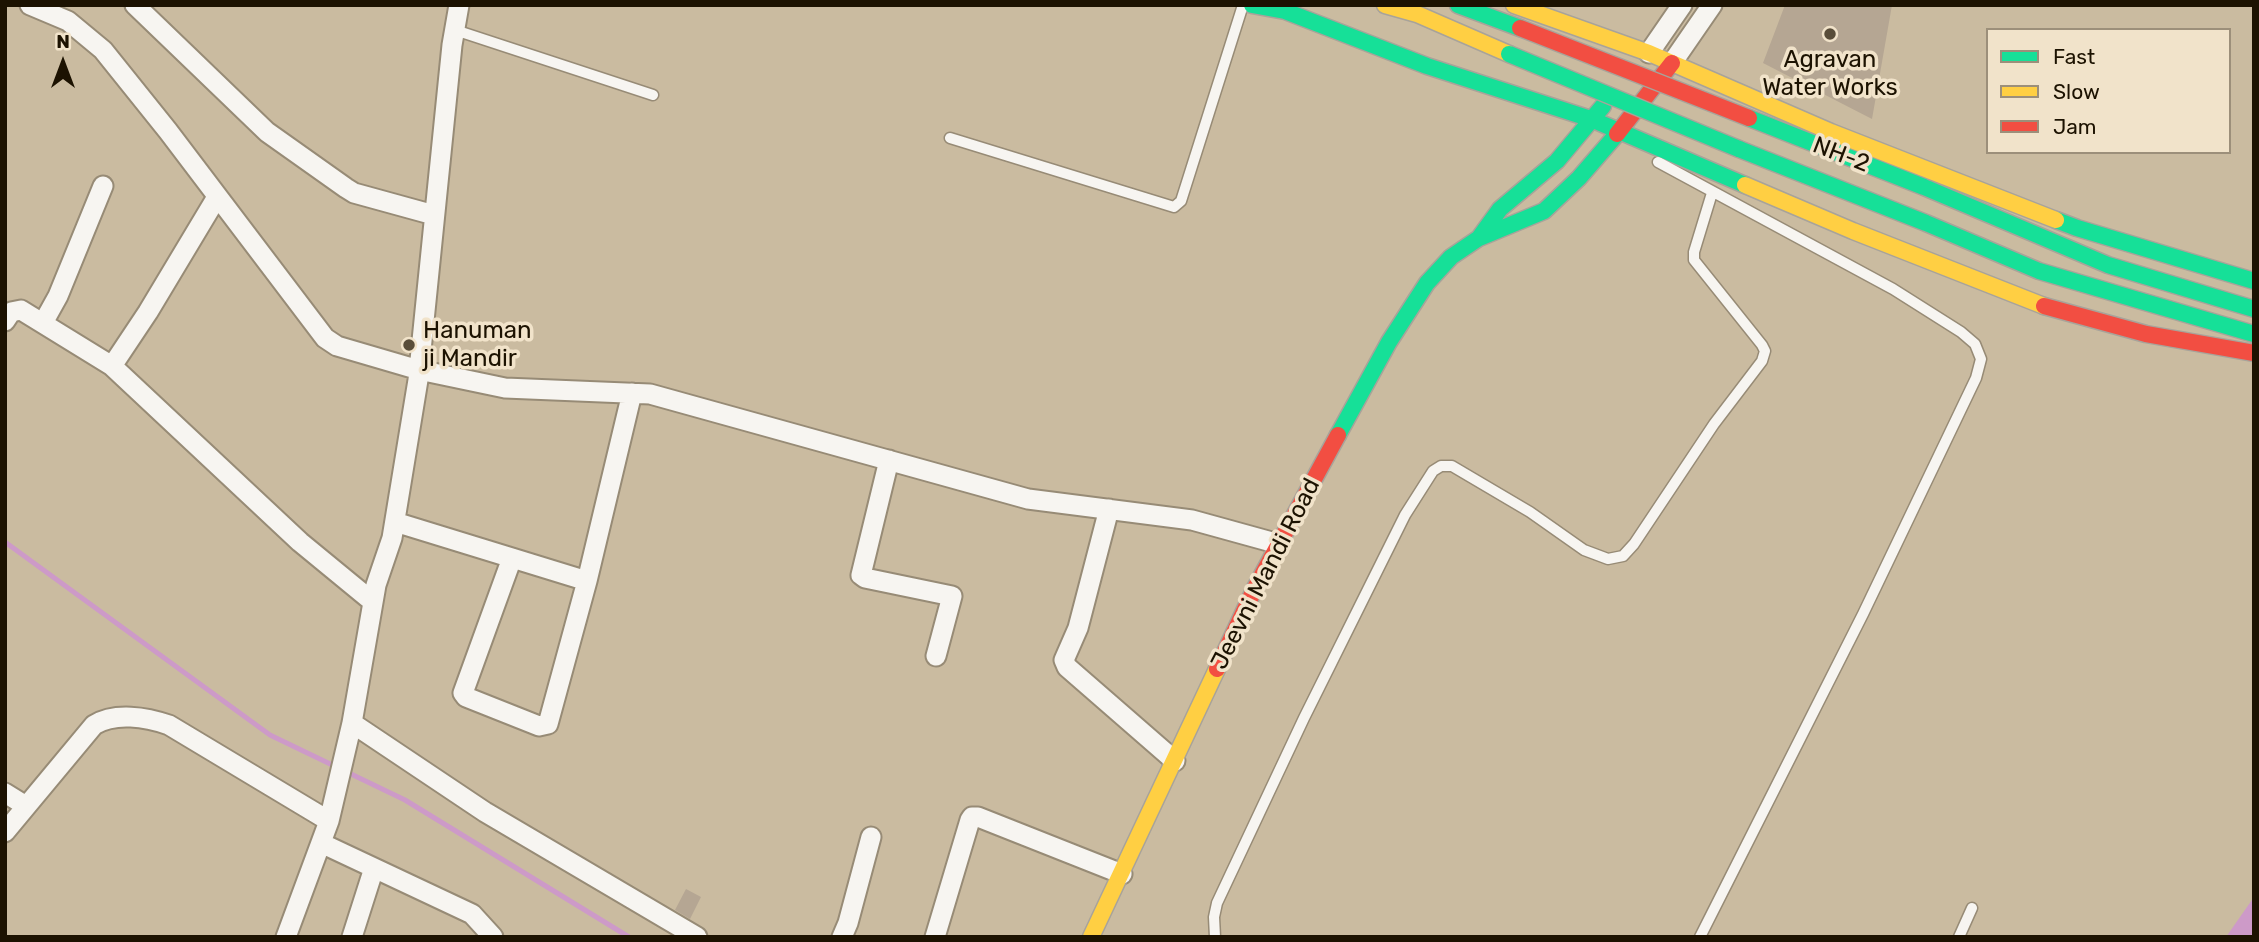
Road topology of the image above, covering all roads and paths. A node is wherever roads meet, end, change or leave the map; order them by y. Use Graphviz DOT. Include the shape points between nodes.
graph roads {
  1 [pos="30,5"];
  2 [pos="135,5"];
  3 [pos="459,5"];
  4 [pos="1242,5"];
  5 [pos="1251,5"];
  6 [pos="1385,5"];
  7 [pos="1458,5"];
  8 [pos="1514,5"];
  9 [pos="1682,5"];
  10 [pos="1712,5"];
  11 [pos="1563,22"];
  12 [pos="455,30"];
  13 [pos="1649,53"];
  14 [pos="1672,63"];
  15 [pos="1738,92"];
  16 [pos="653,95"];
  17 [pos="1528,99"];
  18 [pos="1591,119"];
  19 [pos="950,138"];
  20 [pos="1619,138"];
  21 [pos="1649,158"];
  22 [pos="1703,167"];
  23 [pos="103,187"];
  24 [pos="1712,192"];
  25 [pos="217,197"];
  26 [pos="435,215"];
  27 [pos="1479,238"];
  28 [pos="2254,281"];
  29 [pos="2254,309"];
  30 [pos="5,321"];
  31 [pos="43,323"];
  32 [pos="2254,334"];
  33 [pos="2254,353"];
  34 [pos="112,366"];
  35 [pos="419,370"];
  36 [pos="632,393"];
  37 [pos="890,460"];
  38 [pos="1109,509"];
  39 [pos="395,522"];
  40 [pos="1279,544"];
  41 [pos="512,558"];
  42 [pos="587,581"];
  43 [pos="373,602"];
  44 [pos="936,656"];
  45 [pos="352,723"];
  46 [pos="1175,761"];
  47 [pos="5,793"];
  48 [pos="26,806"];
  49 [pos="329,821"];
  50 [pos="5,832"];
  51 [pos="872,837"];
  52 [pos="321,844"];
  53 [pos="374,868"];
  54 [pos="1122,874"];
  55 [pos="1972,908"];
  56 [pos="358,933"];
  57 [pos="286,937"];
  58 [pos="493,937"];
  59 [pos="697,937"];
  60 [pos="842,937"];
  61 [pos="935,937"];
  62 [pos="1091,937"];
  63 [pos="1215,937"];
  64 [pos="1700,937"];
  65 [pos="1959,937"];
  1 -- 25 [label="street" via="68,21 103,50"];
  2 -- 26 [label="street" via="267,132 316,167 354,193"];
  3 -- 12 [label="street"];
  4 -- 19 [label="lane" via="1181,201 1174,207"];
  5 -- 17 [label="main road" via="1285,11"];
  6 -- 32 [label="main road, bridge" via="1417,14 2039,271"];
  7 -- 29 [label="main road, NH-2, bridge" via="1924,187 2108,265"];
  8 -- 11 [label="main road"];
  9 -- 13 [label="street"];
  10 -- 14 [label="street"];
  11 -- 13 [label="main road"];
  11 -- 17 [label="main road"];
  12 -- 16 [label="lane"];
  12 -- 26 [label="street"];
  13 -- 14 [label="main road"];
  13 -- 18 [label="main road, Jeevni Mandi Road"];
  14 -- 15 [label="main road"];
  14 -- 20 [label="main road, Jeevni Mandi Road"];
  15 -- 22 [label="main road"];
  15 -- 28 [label="main road" via="2077,228"];
  17 -- 18 [label="main road"];
  18 -- 20 [label="main road"];
  18 -- 27 [label="main road, Jeevni Mandi Road" via="1557,161 1500,209"];
  20 -- 22 [label="main road"];
  20 -- 27 [label="main road, Jeevni Mandi Road" via="1544,211"];
  21 -- 24 [label="lane"];
  22 -- 33 [label="main road" via="2053,309 2146,334"];
  23 -- 31 [label="street"];
  24 -- 63 [label="lane" via="1694,260 1762,345 1762,361 1623,556 1608,559 1584,550 1452,466 1433,471 1405,515 1217,903"];
  24 -- 64 [label="lane" via="1893,289 1961,332 1975,344 1981,359 1863,614"];
  25 -- 34 [label="street"];
  25 -- 35 [label="street" via="331,343"];
  26 -- 35 [label="street"];
  27 -- 40 [label="main road, Jeevni Mandi Road" via="1451,257 1427,283 1389,342"];
  30 -- 31 [label="street" via="11,312 21,310"];
  31 -- 34 [label="street"];
  34 -- 43 [label="street" via="300,542"];
  35 -- 36 [label="street" via="505,388"];
  35 -- 39 [label="street"];
  36 -- 37 [label="street" via="650,394"];
  36 -- 42 [label="street"];
  37 -- 38 [label="street" via="1028,499"];
  37 -- 44 [label="street" via="860,575 952,596"];
  38 -- 40 [label="street" via="1192,520"];
  38 -- 46 [label="street" via="1064,660"];
  39 -- 41 [label="street"];
  39 -- 43 [label="street"];
  40 -- 46 [label="main road, Jeevni Mandi Road"];
  41 -- 42 [label="street"];
  41 -- 42 [label="street" via="463,693 539,726 548,724"];
  43 -- 45 [label="street"];
  45 -- 49 [label="street"];
  45 -- 59 [label="street" via="485,812"];
  46 -- 54 [label="main road, Jeevni Mandi Road"];
  47 -- 48 [label="street"];
  48 -- 49 [label="street" via="94,725 104,719 152,719"];
  48 -- 50 [label="street"];
  49 -- 52 [label="street"];
  51 -- 60 [label="street"];
  52 -- 53 [label="street"];
  52 -- 57 [label="street"];
  53 -- 56 [label="street"];
  53 -- 58 [label="street" via="472,914"];
  54 -- 61 [label="street" via="972,817"];
  54 -- 62 [label="main road, Jeevni Mandi Road"];
  55 -- 65 [label="lane"];
}
